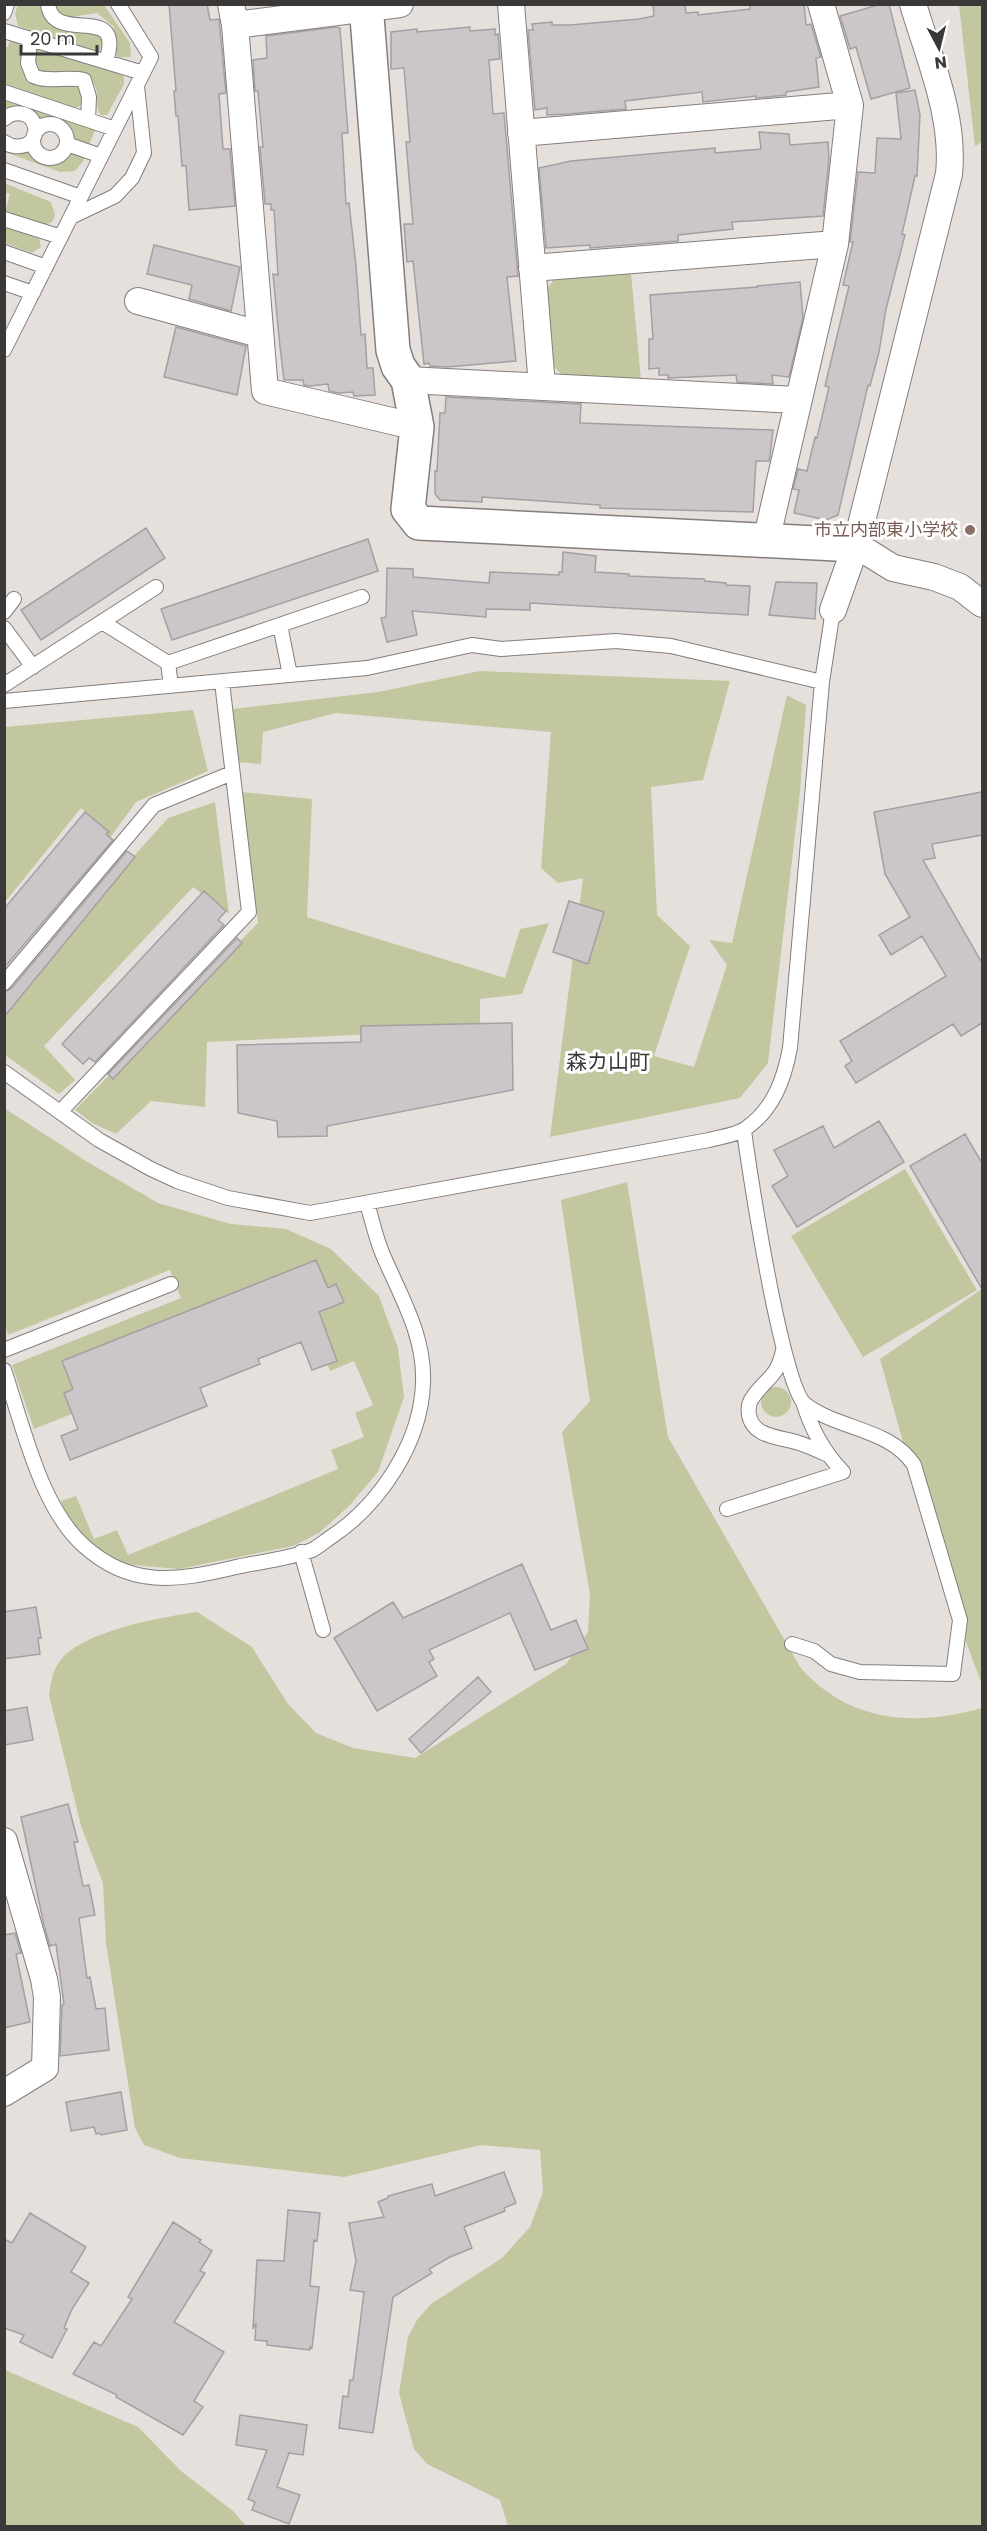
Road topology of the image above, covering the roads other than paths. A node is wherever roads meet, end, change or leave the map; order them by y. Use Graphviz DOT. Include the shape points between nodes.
graph roads {
  1 [pos="7,4"];
  2 [pos="48,4"];
  3 [pos="118,4"];
  4 [pos="400,4"];
  5 [pos="511,4"];
  6 [pos="821,4"];
  7 [pos="913,4"];
  8 [pos="366,6"];
  9 [pos="4,13"];
  10 [pos="233,15"];
  11 [pos="4,31"];
  12 [pos="30,39"];
  13 [pos="106,62"];
  14 [pos="140,79"];
  15 [pos="4,92"];
  16 [pos="850,105"];
  17 [pos="4,119"];
  18 [pos="88,120"];
  19 [pos="115,129"];
  20 [pos="521,133"];
  21 [pos="34,136"];
  22 [pos="4,142"];
  23 [pos="67,144"];
  24 [pos="101,156"];
  25 [pos="4,170"];
  26 [pos="81,197"];
  27 [pos="71,218"];
  28 [pos="4,219"];
  29 [pos="61,237"];
  30 [pos="836,244"];
  31 [pos="4,252"];
  32 [pos="46,267"];
  33 [pos="532,268"];
  34 [pos="4,283"];
  35 [pos="33,293"];
  36 [pos="138,301"];
  37 [pos="259,334"];
  38 [pos="4,350"];
  39 [pos="408,380"];
  40 [pos="542,386"];
  41 [pos="797,400"];
  42 [pos="417,427"];
  43 [pos="766,541"];
  44 [pos="856,545"];
  45 [pos="156,587"];
  46 [pos="362,597"];
  47 [pos="14,599"];
  48 [pos="982,603"];
  49 [pos="833,610"];
  50 [pos="4,612"];
  51 [pos="102,622"];
  52 [pos="280,625"];
  53 [pos="4,628"];
  54 [pos="168,663"];
  55 [pos="33,667"];
  56 [pos="290,675"];
  57 [pos="222,682"];
  58 [pos="822,682"];
  59 [pos="4,685"];
  60 [pos="171,686"];
  61 [pos="4,701"];
  62 [pos="232,773"];
  63 [pos="4,983"];
  64 [pos="4,1072"];
  65 [pos="60,1112"];
  66 [pos="744,1130"];
  67 [pos="367,1203"];
  68 [pos="171,1284"];
  69 [pos="783,1348"];
  70 [pos="4,1350"];
  71 [pos="4,1370"];
  72 [pos="803,1402"];
  73 [pos="826,1454"];
  74 [pos="727,1509"];
  75 [pos="302,1552"];
  76 [pos="322,1630"];
  77 [pos="792,1644"];
  78 [pos="4,1841"];
  79 [pos="4,2093"];
  1 -- 9 [label="lane"];
  2 -- 13 [label="lane" via="55,18 69,23 92,18 104,23 110,33"];
  3 -- 14 [label="lane" via="151,57"];
  4 -- 8 [label="street"];
  5 -- 20 [label="street"];
  6 -- 16 [label="street"];
  7 -- 44 [label="street" via="952,150"];
  8 -- 10 [label="street"];
  8 -- 39 [label="street" via="393,350"];
  10 -- 37 [label="street"];
  11 -- 12 [label="lane"];
  12 -- 13 [label="lane"];
  12 -- 18 [label="lane" via="28,63 33,76 41,80 84,80 89,97"];
  13 -- 14 [label="lane"];
  14 -- 19 [label="lane"];
  14 -- 27 [label="lane" via="144,153 132,178 115,196"];
  15 -- 18 [label="lane"];
  16 -- 20 [label="street"];
  16 -- 30 [label="street"];
  17 -- 21 [label="lane" via="24,113 35,127"];
  18 -- 19 [label="lane"];
  19 -- 24 [label="lane"];
  20 -- 33 [label="street"];
  21 -- 22 [label="lane" via="17,148"];
  21 -- 23 [label="lane" via="46,124 54,124 67,136"];
  21 -- 23 [label="lane" via="35,149 46,157 59,156"];
  23 -- 24 [label="lane"];
  24 -- 26 [label="lane"];
  25 -- 26 [label="lane"];
  26 -- 27 [label="lane"];
  27 -- 29 [label="lane"];
  28 -- 29 [label="lane"];
  29 -- 32 [label="lane"];
  30 -- 33 [label="street"];
  30 -- 41 [label="street"];
  31 -- 32 [label="lane"];
  32 -- 35 [label="lane"];
  33 -- 40 [label="street"];
  34 -- 35 [label="lane"];
  35 -- 38 [label="lane"];
  36 -- 37 [label="street"];
  37 -- 42 [label="street" via="265,391"];
  39 -- 40 [label="street"];
  39 -- 42 [label="street"];
  40 -- 41 [label="street"];
  41 -- 43 [label="street"];
  42 -- 43 [label="street" via="408,509 418,523"];
  43 -- 44 [label="street"];
  44 -- 48 [label="street" via="893,568 960,587"];
  44 -- 49 [label="street"];
  45 -- 51 [label="lane"];
  46 -- 52 [label="lane"];
  47 -- 50 [label="lane"];
  49 -- 58 [label="lane"];
  51 -- 54 [label="lane"];
  51 -- 55 [label="lane"];
  52 -- 54 [label="lane"];
  52 -- 56 [label="lane"];
  53 -- 55 [label="lane"];
  54 -- 60 [label="lane"];
  55 -- 59 [label="lane"];
  56 -- 57 [label="lane"];
  56 -- 58 [label="lane" via="367,668 472,645 501,649 616,641 670,646"];
  57 -- 60 [label="lane"];
  57 -- 62 [label="lane"];
  58 -- 66 [label="lane" via="790,1048 781,1084 767,1108"];
  60 -- 61 [label="lane"];
  62 -- 63 [label="lane" via="154,805"];
  62 -- 65 [label="lane" via="249,912"];
  64 -- 65 [label="lane"];
  65 -- 67 [label="lane" via="99,1140 151,1169 217,1194 309,1213"];
  66 -- 67 [label="lane" via="709,1140"];
  66 -- 69 [label="lane"];
  67 -- 75 [label="lane" via="382,1254 414,1323 419,1341 422,1400 402,1456 384,1486 341,1530 312,1550"];
  68 -- 70 [label="lane"];
  69 -- 72 [label="lane"];
  69 -- 73 [label="lane" via="776,1370 749,1403 750,1420 761,1432"];
  71 -- 75 [label="lane" via="39,1475 54,1507 84,1546 114,1567 147,1578 173,1579"];
  72 -- 73 [label="lane"];
  72 -- 77 [label="lane" via="908,1454 960,1620 953,1674 860,1672 831,1664 814,1651"];
  73 -- 74 [label="lane" via="843,1472"];
  75 -- 76 [label="lane"];
  78 -- 79 [label="street" via="37,1951 46,1997 45,2068"];
}
